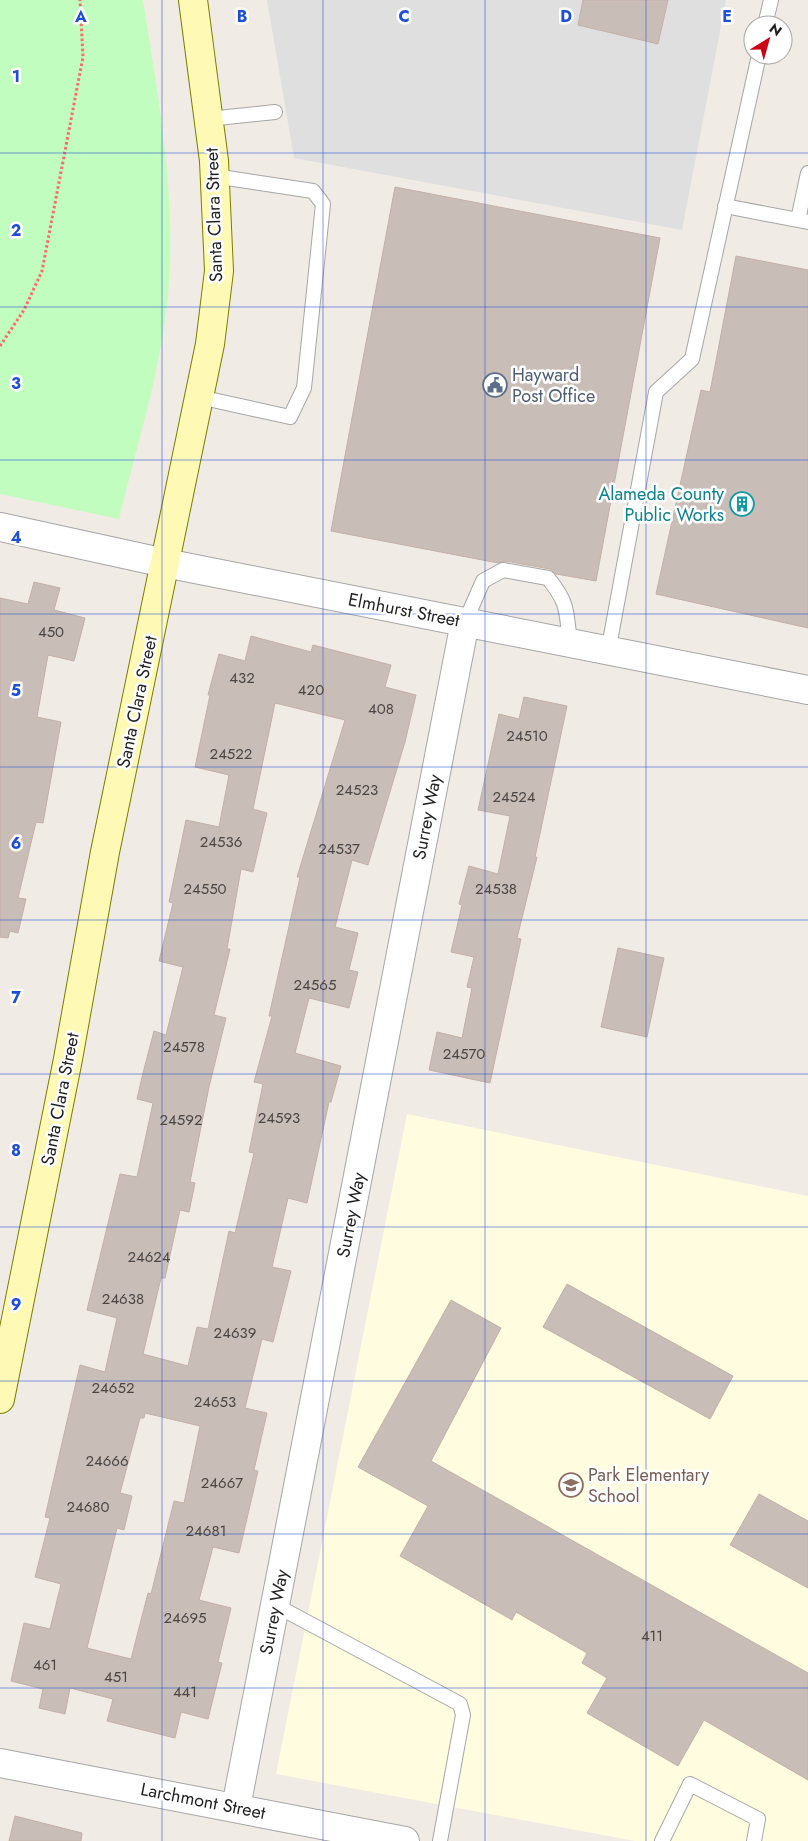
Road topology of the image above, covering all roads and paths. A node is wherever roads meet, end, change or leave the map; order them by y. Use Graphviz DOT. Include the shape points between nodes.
graph roads {
  1 [pos="80,0"];
  2 [pos="193,0"];
  3 [pos="771,0"];
  4 [pos="767,15"];
  5 [pos="757,65"];
  6 [pos="275,112"];
  7 [pos="208,119"];
  8 [pos="808,173"];
  9 [pos="214,176"];
  10 [pos="724,206"];
  11 [pos="803,221"];
  12 [pos="0,346"];
  13 [pos="199,397"];
  14 [pos="0,527"];
  15 [pos="165,563"];
  16 [pos="465,622"];
  17 [pos="570,643"];
  18 [pos="608,652"];
  19 [pos="808,690"];
  20 [pos="0,1399"];
  21 [pos="275,1605"];
  22 [pos="0,1762"];
  23 [pos="236,1807"];
  24 [pos="405,1841"];
  25 [pos="440,1841"];
  26 [pos="662,1841"];
  27 [pos="754,1841"];
  1 -- 12 [label="path" via="83,57 42,271 24,310"];
  2 -- 7 [label="main road, Santa Clara Street"];
  3 -- 4 [label="lane"];
  5 -- 10 [label="lane"];
  6 -- 7 [label="lane"];
  7 -- 9 [label="main road, Santa Clara Street"];
  8 -- 11 [label="lane"];
  9 -- 13 [label="main road, Santa Clara Street" via="219,271 210,344"];
  9 -- 13 [label="lane" via="313,191 323,204 304,388 290,417"];
  10 -- 11 [label="lane"];
  10 -- 18 [label="lane" via="692,359 656,392"];
  13 -- 15 [label="main road, Santa Clara Street"];
  14 -- 15 [label="street, Elmhurst Street"];
  15 -- 16 [label="street, Elmhurst Street"];
  15 -- 20 [label="main road, Santa Clara Street" via="105,852 68,1059"];
  16 -- 17 [label="street, Elmhurst Street"];
  16 -- 17 [label="lane" via="483,581 503,570 548,578 566,607"];
  16 -- 21 [label="street, Surrey Way"];
  17 -- 18 [label="street, Elmhurst Street"];
  18 -- 19 [label="street, Elmhurst Street"];
  21 -- 23 [label="street, Surrey Way"];
  21 -- 25 [label="lane" via="460,1704 463,1715"];
  22 -- 23 [label="street, Larchmont Street"];
  23 -- 24 [label="street, Larchmont Street"];
  26 -- 27 [label="lane" via="690,1784 758,1820"];
}
